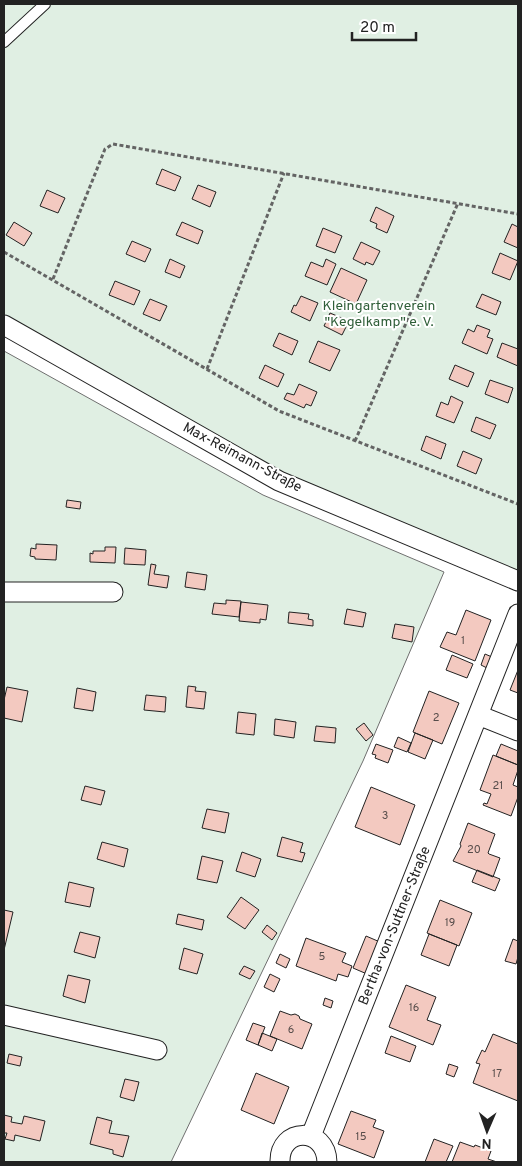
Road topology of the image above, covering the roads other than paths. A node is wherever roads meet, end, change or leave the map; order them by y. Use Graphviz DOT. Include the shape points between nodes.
graph roads {
  1 [pos="46,4"];
  2 [pos="4,42"];
  3 [pos="4,326"];
  4 [pos="518,582"];
  5 [pos="4,592"];
  6 [pos="113,592"];
  7 [pos="518,614"];
  8 [pos="478,715"];
  9 [pos="518,731"];
  10 [pos="4,1015"];
  11 [pos="157,1050"];
  12 [pos="311,1136"];
  13 [pos="280,1162"];
  14 [pos="327,1162"];
  1 -- 2 [label="lane"];
  3 -- 4 [label="street, Max-Reimann-Straße" via="279,481"];
  5 -- 6 [label="street"];
  7 -- 8 [label="street, Bertha-von-Suttner-Straße"];
  8 -- 9 [label="street"];
  8 -- 12 [label="street, Bertha-von-Suttner-Straße"];
  10 -- 11 [label="street"];
  12 -- 13 [label="street" via="303,1135 288,1141 280,1154"];
  12 -- 14 [label="street" via="324,1146"];
}
